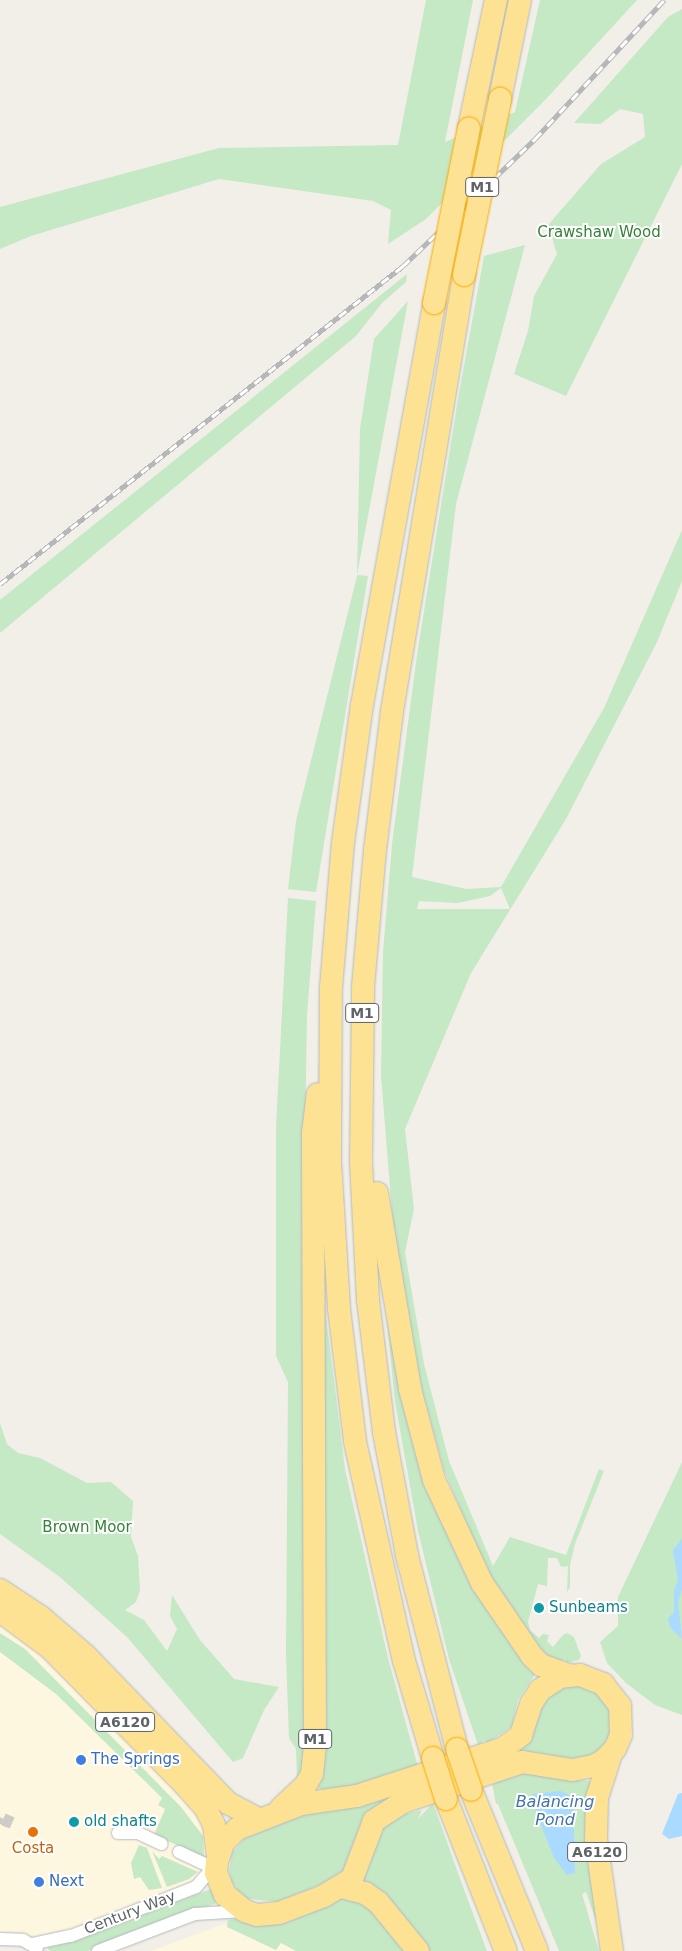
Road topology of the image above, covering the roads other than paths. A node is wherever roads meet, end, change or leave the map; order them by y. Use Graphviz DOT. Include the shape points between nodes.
graph roads {
  1 [pos="496,0"];
  2 [pos="520,0"];
  3 [pos="363,987"];
  4 [pos="331,988"];
  5 [pos="0,1590"];
  6 [pos="0,1611"];
  7 [pos="568,1675"];
  8 [pos="611,1754"];
  9 [pos="267,1816"];
  10 [pos="118,1828"];
  11 [pos="162,1844"];
  12 [pos="179,1852"];
  13 [pos="213,1860"];
  14 [pos="342,1887"];
  15 [pos="245,1911"];
  16 [pos="0,1939"];
  17 [pos="36,1948"];
  18 [pos="98,1951"];
  19 [pos="418,1951"];
  20 [pos="506,1951"];
  21 [pos="536,1951"];
  22 [pos="612,1951"];
  1 -- 4 [label="highway, M1, bridge" via="434,303 362,705 335,916"];
  2 -- 3 [label="highway, M1, bridge" via="464,275 392,711 374,850"];
  3 -- 7 [label="highway, M1" via="380,1222 410,1389 434,1480 487,1591 532,1656 541,1665"];
  3 -- 21 [label="highway, M1, bridge" via="361,1162 368,1300 384,1432 407,1555 457,1749"];
  4 -- 9 [label="highway, M1" via="313,1133 314,1766 305,1786"];
  4 -- 20 [label="highway, M1, bridge" via="330,1161 340,1308 355,1441 404,1661 446,1799"];
  5 -- 9 [label="highway, A6120" via="41,1617 85,1655 228,1803"];
  6 -- 13 [label="highway, A6120" via="50,1648 205,1807 214,1825"];
  7 -- 8 [label="highway" via="595,1679 616,1698 623,1725"];
  7 -- 9 [label="highway" via="552,1680 540,1690 531,1704 521,1735 502,1749 357,1796 315,1800"];
  8 -- 14 [label="highway" via="583,1769 522,1762 403,1802 374,1821 356,1871"];
  8 -- 22 [label="highway, A6120" via="597,1798 596,1839"];
  9 -- 13 [label="highway" via="229,1835"];
  10 -- 11 [label="street"];
  12 -- 13 [label="street"];
  13 -- 15 [label="highway" via="224,1895"];
  13 -- 17 [label="street, Century Way" via="212,1872 196,1888"];
  14 -- 15 [label="highway" via="279,1913 263,1915"];
  14 -- 19 [label="highway" via="365,1893 378,1902"];
  15 -- 18 [label="street, Century Way" via="194,1914"];
  16 -- 17 [label="street" via="13,1938"];
}
